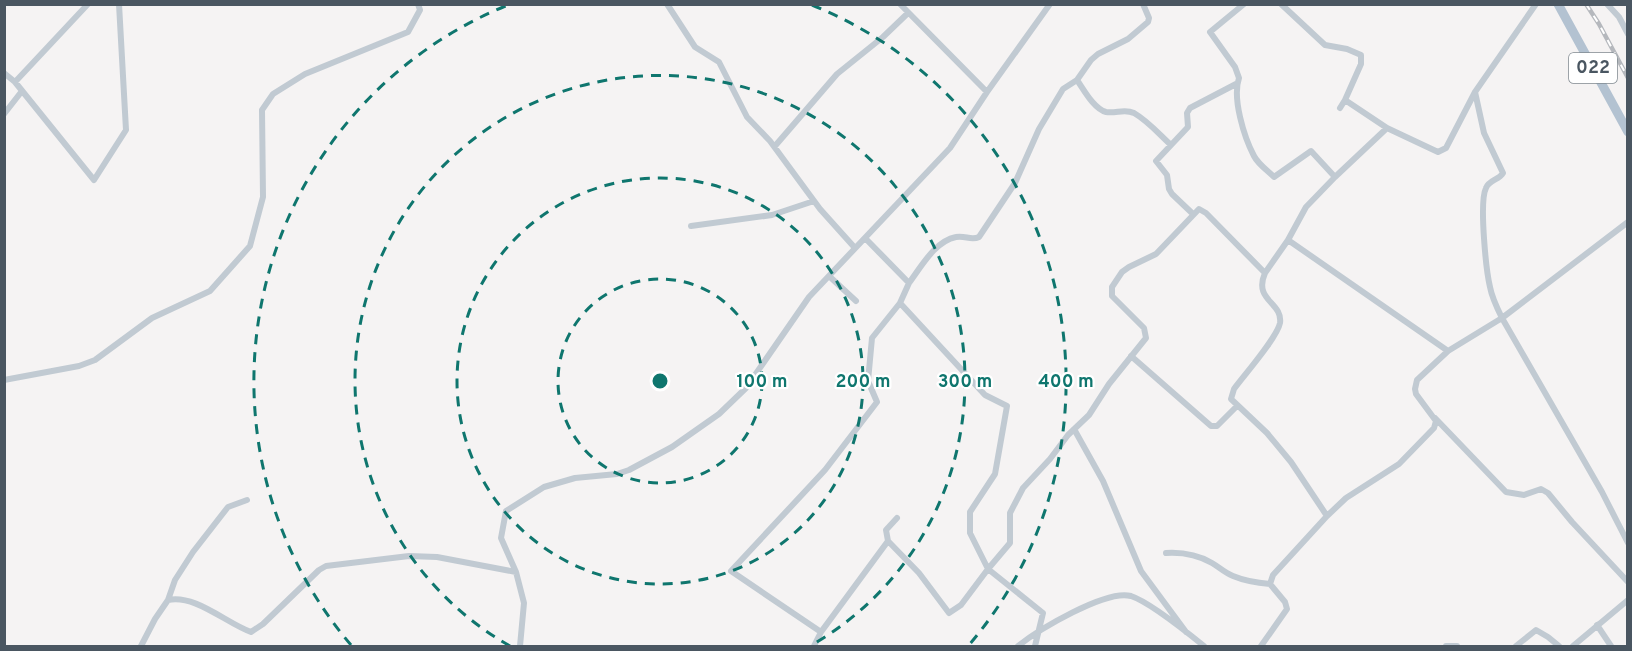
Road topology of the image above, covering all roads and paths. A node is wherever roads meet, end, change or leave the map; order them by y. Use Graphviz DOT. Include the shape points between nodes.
graph roads {
  1 [pos="88,4"];
  2 [pos="119,4"];
  3 [pos="418,4"];
  4 [pos="667,4"];
  5 [pos="900,4"];
  6 [pos="1050,4"];
  7 [pos="1143,4"];
  8 [pos="1244,4"];
  9 [pos="1281,4"];
  10 [pos="1536,4"];
  11 [pos="1558,4"];
  12 [pos="1607,4"];
  13 [pos="908,13"];
  14 [pos="1628,34"];
  15 [pos="4,73"];
  16 [pos="1077,80"];
  17 [pos="15,82"];
  18 [pos="1236,84"];
  19 [pos="22,91"];
  20 [pos="987,92"];
  21 [pos="1475,92"];
  22 [pos="1345,100"];
  23 [pos="1340,108"];
  24 [pos="4,114"];
  25 [pos="1387,128"];
  26 [pos="1628,132"];
  27 [pos="1171,145"];
  28 [pos="775,146"];
  29 [pos="1335,177"];
  30 [pos="814,201"];
  31 [pos="1193,214"];
  32 [pos="1628,222"];
  33 [pos="691,226"];
  34 [pos="865,238"];
  35 [pos="1288,240"];
  36 [pos="855,248"];
  37 [pos="1265,273"];
  38 [pos="829,276"];
  39 [pos="909,283"];
  40 [pos="856,301"];
  41 [pos="900,303"];
  42 [pos="1502,318"];
  43 [pos="1448,351"];
  44 [pos="1131,356"];
  45 [pos="4,380"];
  46 [pos="1237,406"];
  47 [pos="1433,416"];
  48 [pos="1074,429"];
  49 [pos="248,500"];
  50 [pos="1327,516"];
  51 [pos="897,518"];
  52 [pos="888,541"];
  53 [pos="1628,543"];
  54 [pos="1166,553"];
  55 [pos="988,569"];
  56 [pos="516,572"];
  57 [pos="1628,582"];
  58 [pos="1270,584"];
  59 [pos="168,600"];
  60 [pos="1628,600"];
  61 [pos="1597,625"];
  62 [pos="821,632"];
  63 [pos="1039,632"];
  64 [pos="1186,632"];
  65 [pos="141,646"];
  66 [pos="520,646"];
  67 [pos="814,646"];
  68 [pos="1018,646"];
  69 [pos="1035,646"];
  70 [pos="1203,646"];
  71 [pos="1261,646"];
  72 [pos="1446,646"];
  73 [pos="1457,646"];
  74 [pos="1516,646"];
  75 [pos="1559,646"];
  76 [pos="1573,646"];
  77 [pos="1611,646"];
  1 -- 17 [label="street"];
  2 -- 19 [label="street" via="126,130 94,180"];
  3 -- 45 [label="street" via="420,10 408,32 305,74 273,94 262,110 263,197 250,246 210,291 152,318 95,360"];
  4 -- 28 [label="street" via="694,47 719,62 747,117"];
  5 -- 13 [label="street"];
  6 -- 20 [label="street"];
  7 -- 16 [label="street" via="1148,22 1128,39 1094,57"];
  8 -- 18 [label="street" via="1210,32 1235,67 1239,78"];
  9 -- 22 [label="street" via="1325,45 1361,55 1361,64"];
  10 -- 21 [label="street"];
  11 -- 26 [label="main road, 022"];
  12 -- 14 [label="street"];
  13 -- 20 [label="street"];
  13 -- 28 [label="street" via="837,74"];
  15 -- 17 [label="street"];
  16 -- 27 [label="street" via="1101,109 1134,113"];
  16 -- 39 [label="street" via="1056,97 1015,183 979,237 957,237 945,242"];
  17 -- 19 [label="street"];
  18 -- 27 [label="street" via="1190,108 1188,127"];
  18 -- 29 [label="street" via="1239,114 1255,158 1274,177 1311,151"];
  19 -- 24 [label="street"];
  20 -- 34 [label="street" via="950,148"];
  21 -- 25 [label="street" via="1442,152"];
  21 -- 42 [label="street" via="1484,133 1503,172 1488,184 1484,199 1488,279"];
  22 -- 23 [label="street"];
  22 -- 25 [label="street"];
  25 -- 29 [label="street"];
  27 -- 31 [label="street" via="1156,163 1167,175 1172,194"];
  28 -- 30 [label="street"];
  29 -- 35 [label="street" via="1306,207"];
  30 -- 33 [label="street" via="772,215"];
  30 -- 36 [label="street"];
  31 -- 37 [label="street" via="1202,210"];
  31 -- 44 [label="street" via="1156,254 1129,267 1112,287 1115,301 1146,333"];
  32 -- 42 [label="street"];
  34 -- 36 [label="street"];
  34 -- 39 [label="street"];
  35 -- 37 [label="street"];
  35 -- 43 [label="street"];
  36 -- 38 [label="street"];
  37 -- 46 [label="street" via="1262,292 1279,315 1279,324 1275,336 1234,389 1231,399"];
  38 -- 40 [label="street"];
  38 -- 56 [label="street" via="809,297 746,388 720,414 629,470 575,477 544,487 506,511 501,538"];
  39 -- 41 [label="street"];
  41 -- 55 [label="street" via="985,395 1007,406 996,474 970,512 970,533"];
  41 -- 62 [label="street" via="872,338 868,381 877,402 825,470 731,571"];
  42 -- 43 [label="street"];
  42 -- 53 [label="street"];
  43 -- 47 [label="street" via="1417,380 1419,398"];
  44 -- 46 [label="street" via="1211,426 1217,426"];
  44 -- 48 [label="street" via="1094,409"];
  46 -- 50 [label="street" via="1259,424 1291,462"];
  47 -- 50 [label="street" via="1434,428 1399,464 1346,498"];
  47 -- 57 [label="street" via="1506,492 1524,495 1541,489 1548,493"];
  48 -- 55 [label="street" via="1023,488 1010,513 1010,543"];
  48 -- 64 [label="street" via="1102,481 1141,571"];
  49 -- 59 [label="street" via="228,507 220,516 180,572"];
  50 -- 58 [label="street" via="1273,575"];
  51 -- 52 [label="street" via="886,530"];
  52 -- 55 [label="street" via="949,613 961,605"];
  52 -- 62 [label="street"];
  54 -- 58 [label="street" via="1196,556 1231,576"];
  55 -- 63 [label="street" via="1043,613"];
  56 -- 59 [label="street" via="436,557 409,556 326,566 251,632 186,601"];
  56 -- 66 [label="street" via="524,603"];
  58 -- 71 [label="street" via="1287,609"];
  59 -- 65 [label="street"];
  60 -- 61 [label="street"];
  61 -- 76 [label="street"];
  61 -- 77 [label="street"];
  62 -- 67 [label="street"];
  63 -- 64 [label="street" via="1073,612 1119,595 1133,597"];
  63 -- 68 [label="street"];
  63 -- 69 [label="street"];
  64 -- 70 [label="street"];
  72 -- 73 [label="street"];
  74 -- 75 [label="street" via="1536,630"];
}
